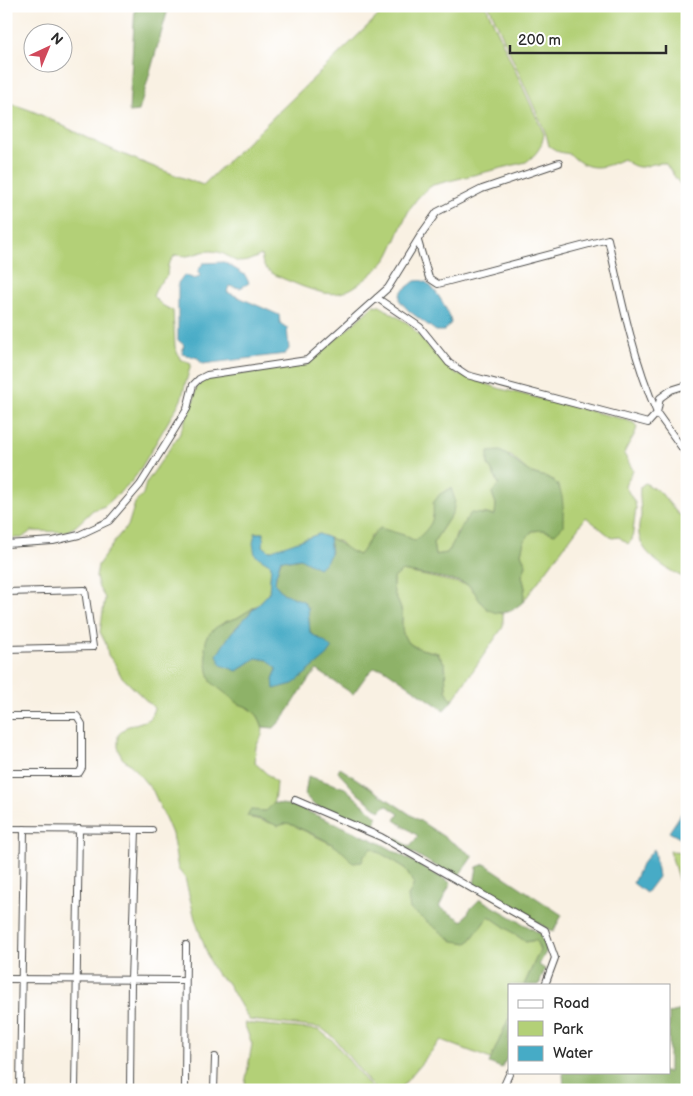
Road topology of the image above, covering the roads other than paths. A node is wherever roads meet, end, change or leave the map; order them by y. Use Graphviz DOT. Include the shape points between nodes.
graph roads {
  1 [pos="559,163"];
  2 [pos="418,240"];
  3 [pos="377,298"];
  4 [pos="687,385"];
  5 [pos="657,413"];
  6 [pos="687,455"];
  7 [pos="6,544"];
  8 [pos="6,592"];
  9 [pos="6,649"];
  10 [pos="6,716"];
  11 [pos="6,773"];
  12 [pos="295,800"];
  13 [pos="6,828"];
  14 [pos="24,829"];
  15 [pos="78,830"];
  16 [pos="136,830"];
  17 [pos="152,830"];
  18 [pos="186,945"];
  19 [pos="6,979"];
  20 [pos="22,979"];
  21 [pos="78,979"];
  22 [pos="132,980"];
  23 [pos="185,980"];
  24 [pos="544,984"];
  25 [pos="215,1057"];
  26 [pos="509,1074"];
  27 [pos="20,1090"];
  28 [pos="75,1090"];
  29 [pos="130,1090"];
  30 [pos="185,1090"];
  31 [pos="214,1090"];
  32 [pos="502,1090"];
  1 -- 2 [label="street" via="482,189 438,212"];
  2 -- 3 [label="street" via="388,288"];
  2 -- 5 [label="street" via="429,278 438,284 608,239 626,320 645,386"];
  3 -- 5 [label="street" via="420,327 449,363 466,375 648,423"];
  3 -- 7 [label="street" via="307,360 207,374 199,379 193,385 187,409 140,485 109,521 79,535 53,541"];
  4 -- 5 [label="street" via="660,398"];
  5 -- 6 [label="street"];
  8 -- 9 [label="street" via="86,590 93,647"];
  10 -- 11 [label="street" via="77,716 82,724 82,768 79,773"];
  12 -- 24 [label="street" via="381,837 545,930 555,958"];
  13 -- 14 [label="street"];
  14 -- 15 [label="street"];
  14 -- 20 [label="street"];
  15 -- 16 [label="street"];
  15 -- 21 [label="street"];
  16 -- 17 [label="street"];
  16 -- 22 [label="street"];
  18 -- 23 [label="street"];
  19 -- 20 [label="street"];
  20 -- 21 [label="street"];
  20 -- 27 [label="street"];
  21 -- 22 [label="street"];
  21 -- 28 [label="street"];
  22 -- 23 [label="street"];
  22 -- 29 [label="street"];
  23 -- 30 [label="street"];
  25 -- 31 [label="street"];
  26 -- 32 [label="street"];
}
